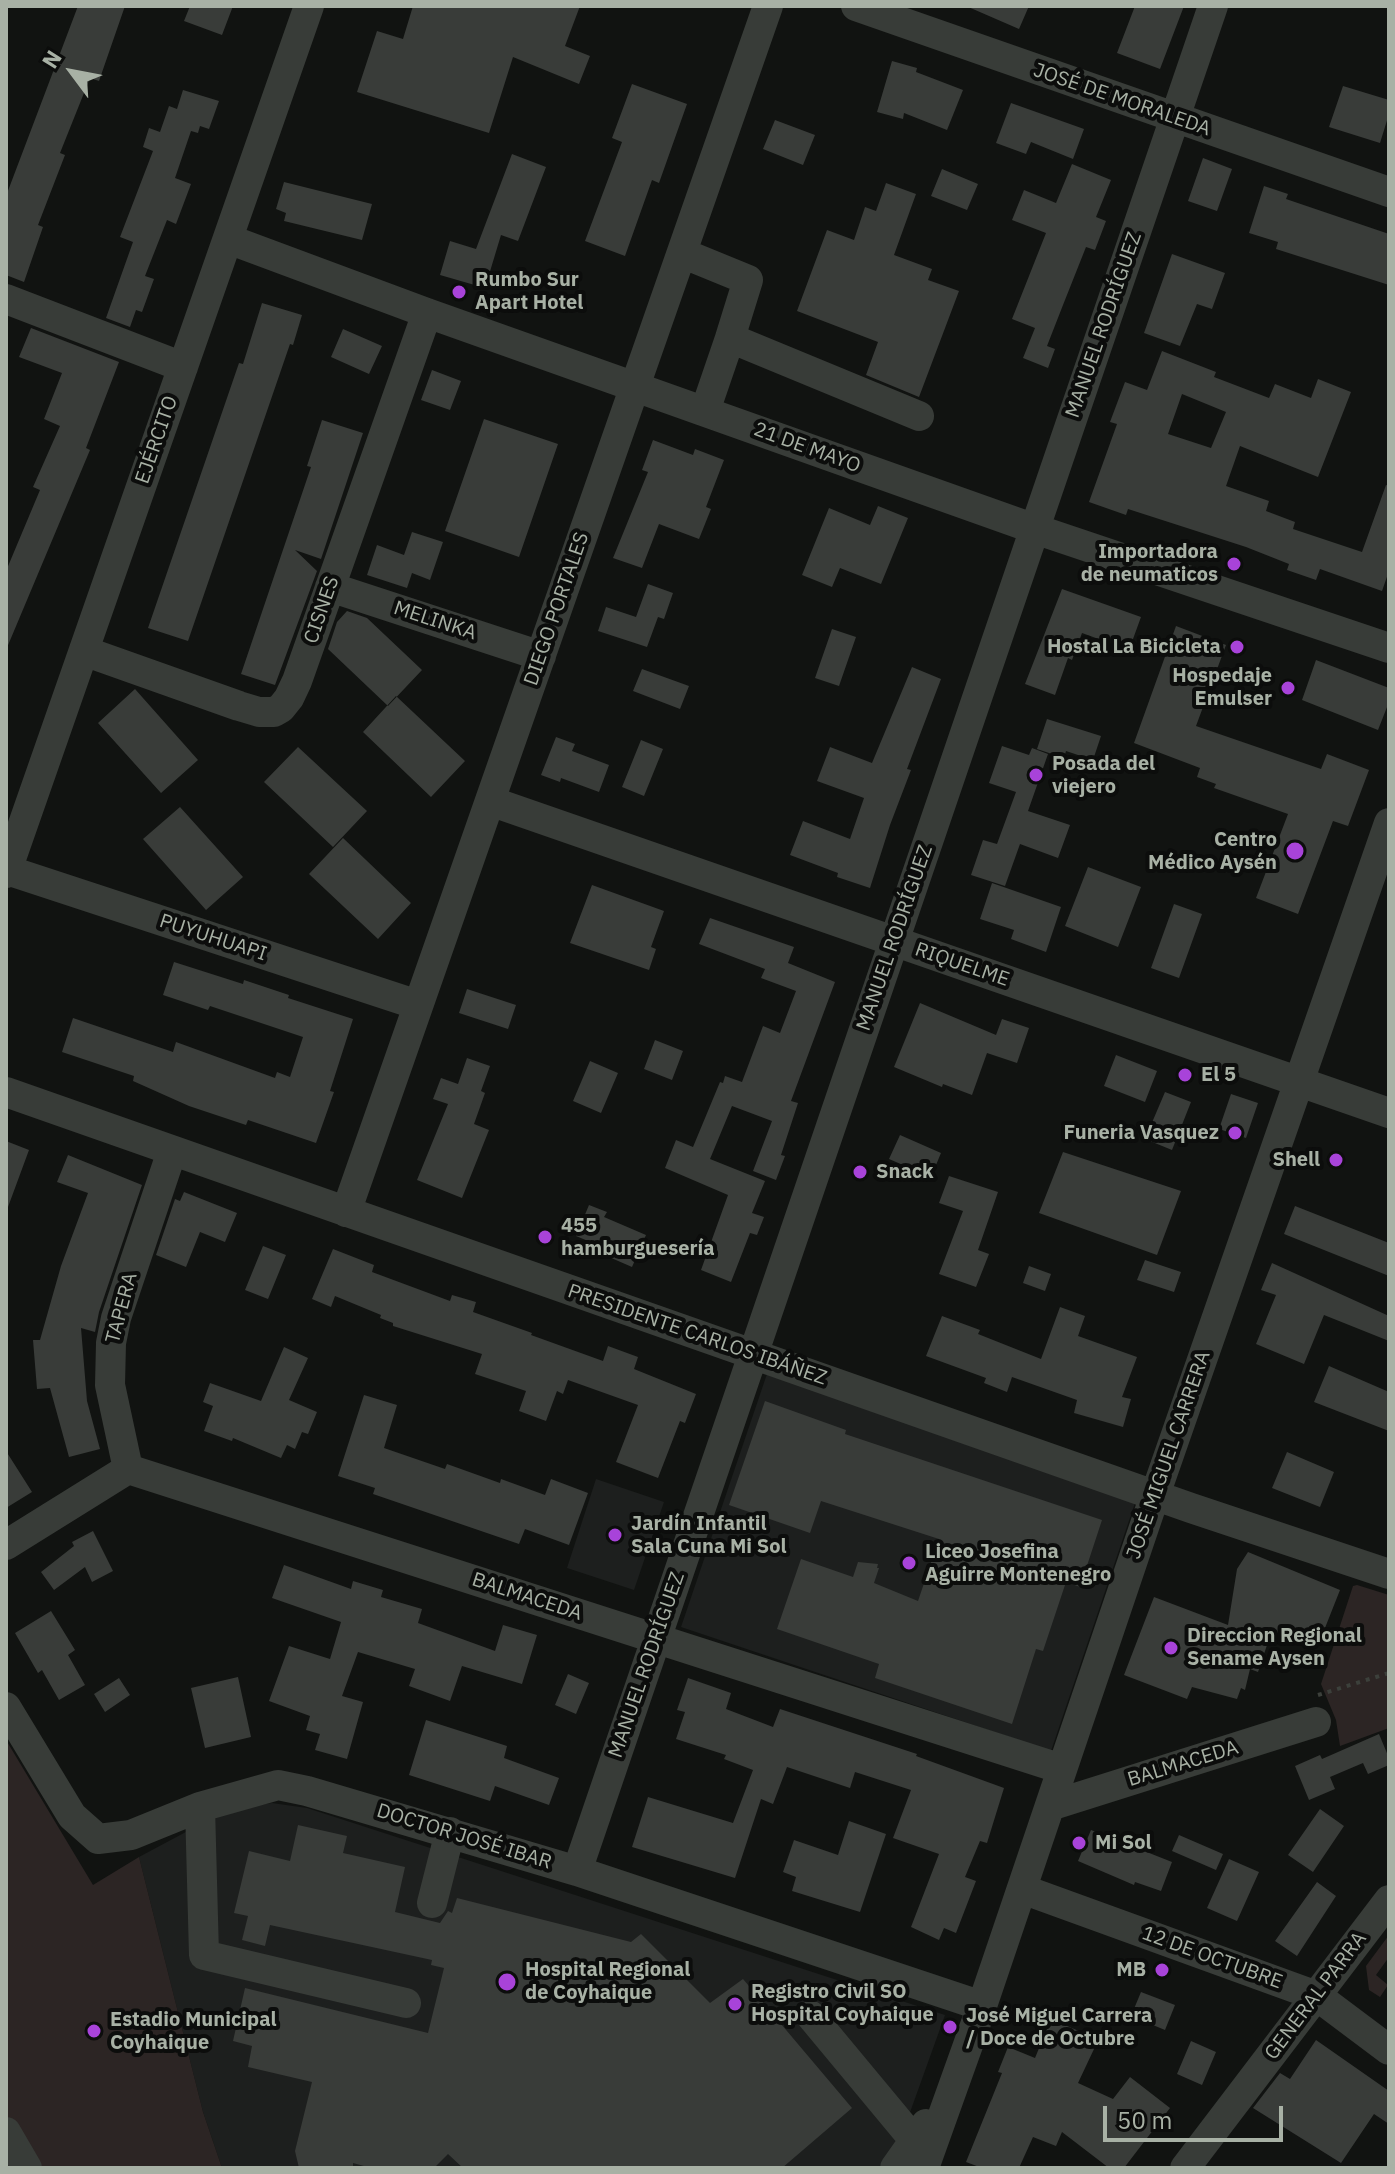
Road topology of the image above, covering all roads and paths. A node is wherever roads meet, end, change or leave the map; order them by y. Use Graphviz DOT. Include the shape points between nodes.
graph roads {
  1 [pos="309,6"];
  2 [pos="768,6"];
  3 [pos="856,6"];
  4 [pos="1213,6"];
  5 [pos="1175,119"];
  6 [pos="1389,192"];
  7 [pos="228,239"];
  8 [pos="682,253"];
  9 [pos="13,301"];
  10 [pos="427,313"];
  11 [pos="730,338"];
  12 [pos="183,367"];
  13 [pos="635,387"];
  14 [pos="705,411"];
  15 [pos="919,416"];
  16 [pos="1035,529"];
  17 [pos="330,587"];
  18 [pos="1389,648"];
  19 [pos="84,651"];
  20 [pos="541,656"];
  21 [pos="490,801"];
  22 [pos="1389,823"];
  23 [pos="6,872"];
  24 [pos="894,941"];
  25 [pos="418,1005"];
  26 [pos="1299,1082"];
  27 [pos="6,1092"];
  28 [pos="1389,1113"];
  29 [pos="172,1151"];
  30 [pos="346,1212"];
  31 [pos="753,1354"];
  32 [pos="128,1469"];
  33 [pos="1155,1495"];
  34 [pos="6,1545"];
  35 [pos="1389,1574"];
  36 [pos="656,1639"];
  37 [pos="1389,1673"];
  38 [pos="6,1707"];
  39 [pos="1316,1709"];
  40 [pos="1062,1769"];
  41 [pos="1050,1806"];
  42 [pos="200,1807"];
  43 [pos="450,1832"];
  44 [pos="577,1871"];
  45 [pos="1022,1889"];
  46 [pos="1389,1900"];
  47 [pos="432,1903"];
  48 [pos="1317,1996"];
  49 [pos="406,2003"];
  50 [pos="982,2006"];
  51 [pos="811,2016"];
  52 [pos="1389,2050"];
  53 [pos="6,2132"];
  54 [pos="919,2154"];
  55 [pos="27,2168"];
  56 [pos="895,2168"];
  57 [pos="1185,2168"];
  1 -- 7 [label="street, EJÉRCITO"];
  2 -- 8 [label="street, DIEGO PORTALES"];
  3 -- 5 [label="street, JOSÉ DE MORALEDA"];
  4 -- 5 [label="street, MANUEL RODRÍGUEZ"];
  5 -- 6 [label="street, JOSÉ DE MORALEDA"];
  5 -- 16 [label="street, MANUEL RODRÍGUEZ"];
  7 -- 10 [label="street, 21 DE MAYO"];
  7 -- 12 [label="street, EJÉRCITO"];
  8 -- 11 [label="street" via="748,280"];
  8 -- 13 [label="street, DIEGO PORTALES"];
  9 -- 12 [label="street"];
  10 -- 13 [label="street, 21 DE MAYO"];
  10 -- 17 [label="street, CISNES"];
  11 -- 14 [label="street"];
  11 -- 15 [label="street"];
  12 -- 19 [label="street, EJÉRCITO"];
  13 -- 14 [label="street, 21 DE MAYO"];
  13 -- 20 [label="street, DIEGO PORTALES"];
  14 -- 16 [label="street, 21 DE MAYO"];
  16 -- 18 [label="street, 21 DE MAYO"];
  16 -- 24 [label="street, MANUEL RODRÍGUEZ"];
  17 -- 19 [label="street, CISNES" via="297,681 274,712 239,706"];
  17 -- 20 [label="street, MELINKA"];
  19 -- 23 [label="street, EJÉRCITO"];
  20 -- 21 [label="street, DIEGO PORTALES"];
  21 -- 24 [label="street, RIQUELME"];
  21 -- 25 [label="street, DIEGO PORTALES"];
  22 -- 26 [label="street, JOSÉ MIGUEL CARRERA"];
  23 -- 25 [label="street, PUYUHUAPI"];
  24 -- 26 [label="street, RIQUELME"];
  24 -- 31 [label="street, MANUEL RODRÍGUEZ"];
  25 -- 30 [label="street, DIEGO PORTALES"];
  26 -- 28 [label="street, RIQUELME"];
  26 -- 33 [label="street, JOSÉ MIGUEL CARRERA"];
  27 -- 29 [label="street, PRESIDENTE CARLOS IBÁÑEZ"];
  29 -- 30 [label="street, PRESIDENTE CARLOS IBÁÑEZ"];
  29 -- 32 [label="street, TAPERA" via="111,1343 110,1385"];
  30 -- 31 [label="street, PRESIDENTE CARLOS IBÁÑEZ"];
  31 -- 33 [label="street, PRESIDENTE CARLOS IBÁÑEZ"];
  31 -- 36 [label="street, MANUEL RODRÍGUEZ"];
  32 -- 34 [label="street"];
  32 -- 36 [label="street, BALMACEDA"];
  33 -- 35 [label="street, PRESIDENTE CARLOS IBÁÑEZ"];
  33 -- 40 [label="street, JOSÉ MIGUEL CARRERA"];
  36 -- 40 [label="street, BALMACEDA"];
  36 -- 44 [label="street, MANUEL RODRÍGUEZ"];
  37 -- 39 [label="path"];
  38 -- 42 [label="street, DOCTOR JOSÉ IBAR" via="72,1816 98,1839 131,1835"];
  39 -- 41 [label="street, BALMACEDA"];
  40 -- 41 [label="street, JOSÉ MIGUEL CARRERA"];
  41 -- 45 [label="street, JOSÉ MIGUEL CARRERA"];
  42 -- 43 [label="street, DOCTOR JOSÉ IBAR" via="278,1785"];
  42 -- 49 [label="street" via="204,1955"];
  43 -- 44 [label="street, DOCTOR JOSÉ IBAR"];
  43 -- 47 [label="street"];
  44 -- 50 [label="street, DOCTOR JOSÉ IBAR"];
  45 -- 48 [label="street, 12 DE OCTUBRE"];
  45 -- 50 [label="street, JOSÉ MIGUEL CARRERA"];
  46 -- 48 [label="street, GENERAL PARRA"];
  48 -- 52 [label="street, 12 DE OCTUBRE"];
  48 -- 57 [label="street, GENERAL PARRA"];
  50 -- 54 [label="street, JOSÉ MIGUEL CARRERA" via="953,2087"];
  51 -- 54 [label="street"];
  53 -- 55 [label="street"];
  54 -- 56 [label="street, JOSÉ MIGUEL CARRERA"];
}
